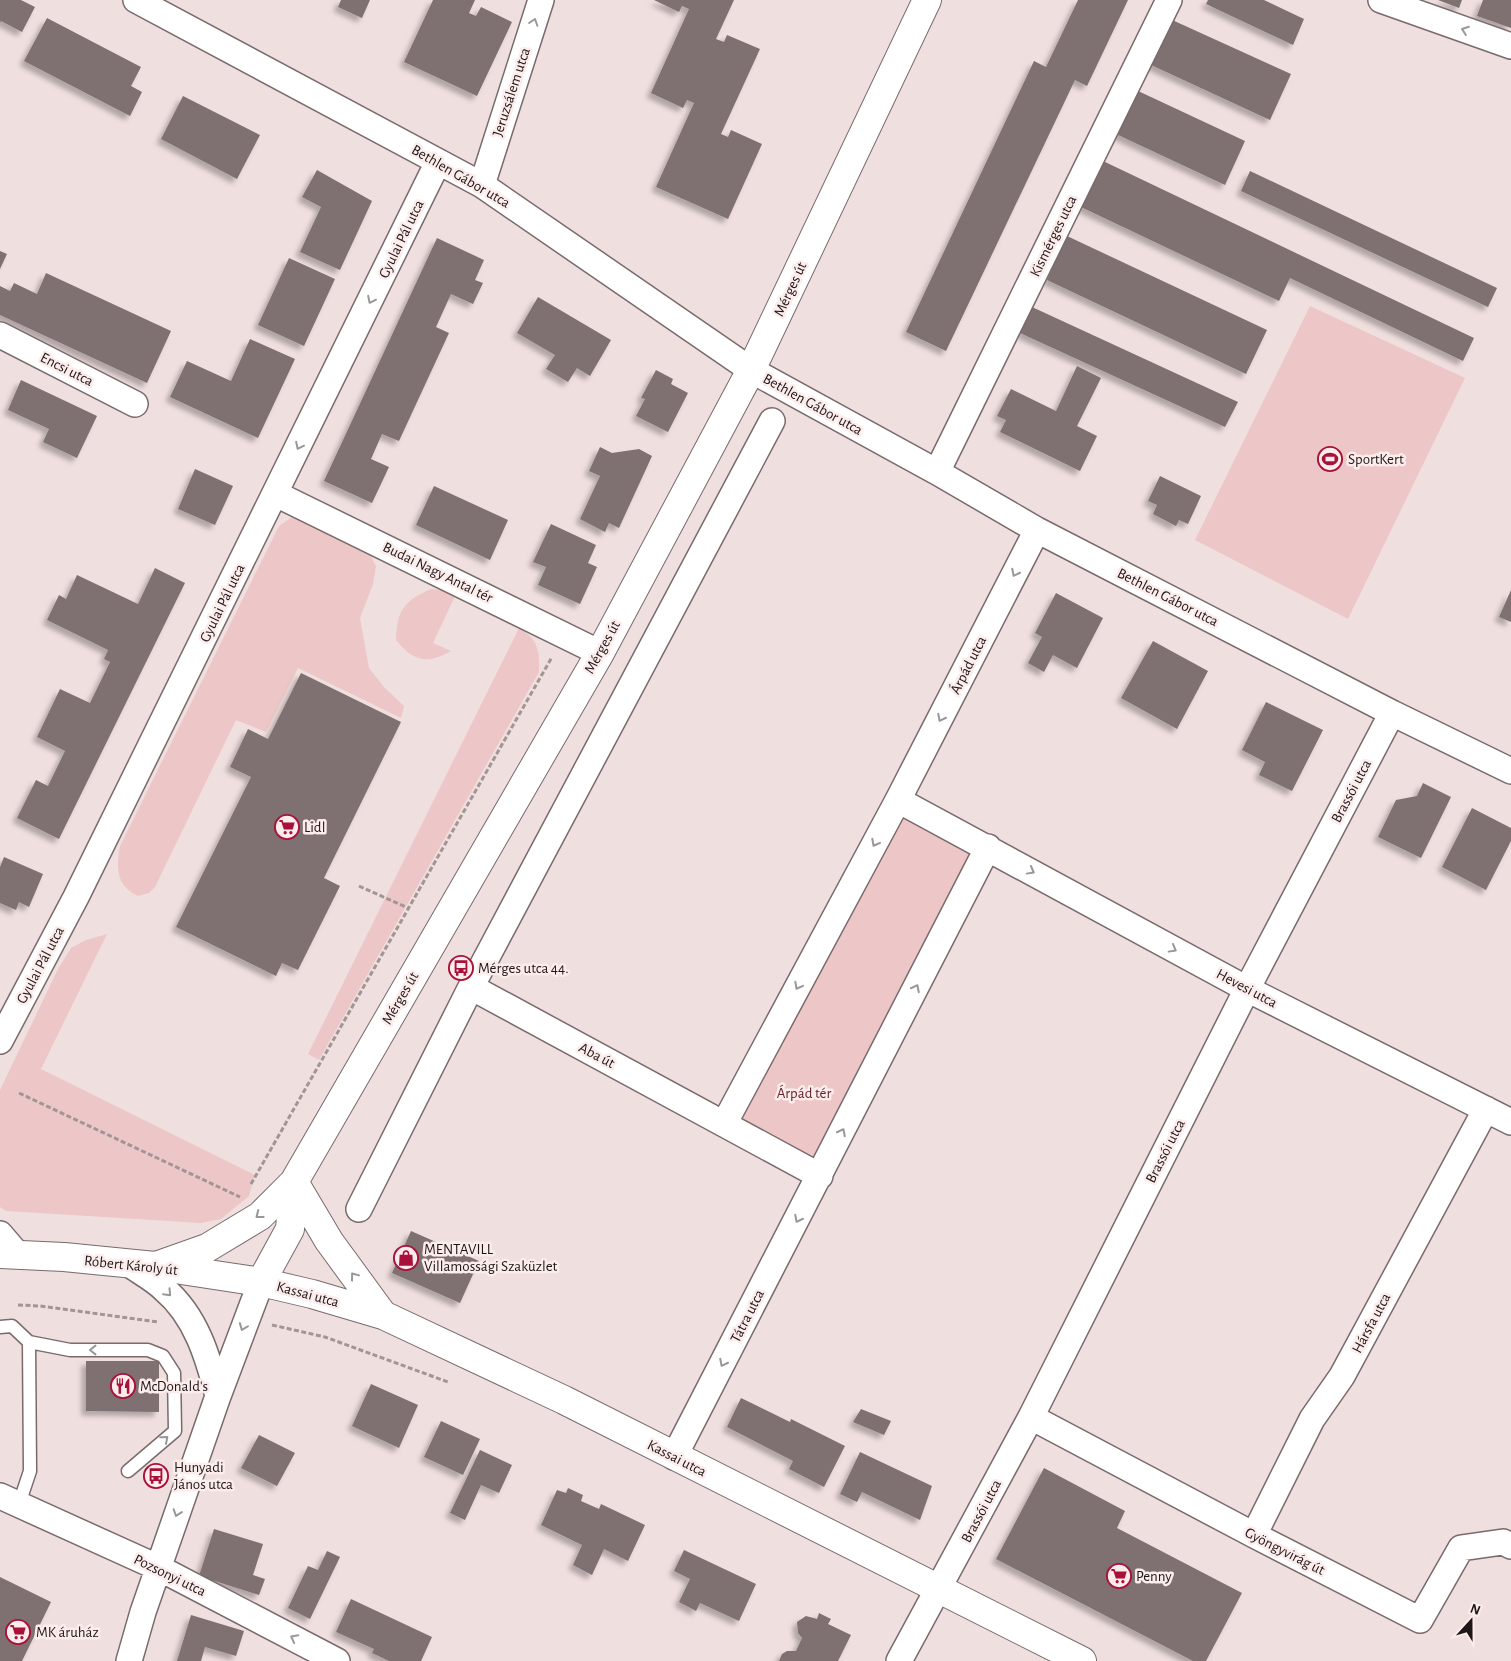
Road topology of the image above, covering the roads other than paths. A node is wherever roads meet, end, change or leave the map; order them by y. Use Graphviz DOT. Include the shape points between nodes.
graph roads {
  1 [pos="136,0"];
  2 [pos="541,0"];
  3 [pos="927,0"];
  4 [pos="1169,0"];
  5 [pos="1381,0"];
  6 [pos="1511,46"];
  7 [pos="438,162"];
  8 [pos="482,185"];
  9 [pos="0,336"];
  10 [pos="751,370"];
  11 [pos="135,404"];
  12 [pos="772,421"];
  13 [pos="937,472"];
  14 [pos="276,494"];
  15 [pos="1037,530"];
  16 [pos="600,653"];
  17 [pos="1392,713"];
  18 [pos="1511,771"];
  19 [pos="898,800"];
  20 [pos="988,847"];
  21 [pos="471,987"];
  22 [pos="1247,989"];
  23 [pos="0,1041"];
  24 [pos="1486,1109"];
  25 [pos="1511,1122"];
  26 [pos="724,1124"];
  27 [pos="820,1176"];
  28 [pos="294,1182"];
  29 [pos="358,1209"];
  30 [pos="0,1234"];
  31 [pos="9,1254"];
  32 [pos="142,1265"];
  33 [pos="261,1282"];
  34 [pos="383,1315"];
  35 [pos="0,1326"];
  36 [pos="29,1342"];
  37 [pos="218,1396"];
  38 [pos="1032,1417"];
  39 [pos="674,1456"];
  40 [pos="128,1471"];
  41 [pos="10,1500"];
  42 [pos="1254,1535"];
  43 [pos="1511,1546"];
  44 [pos="159,1568"];
  45 [pos="939,1588"];
  46 [pos="129,1661"];
  47 [pos="337,1661"];
  48 [pos="899,1661"];
  49 [pos="1082,1661"];
  1 -- 7 [label="street, Bethlen Gábor utca"];
  8 -- 2 [label="street, Jeruzsálem utca, one-way"];
  3 -- 10 [label="main road, Mérges út"];
  4 -- 13 [label="street, Kismérges utca"];
  6 -- 5 [label="street, one-way"];
  7 -- 8 [label="street, Bethlen Gábor utca"];
  7 -- 14 [label="street, Gyulai Pál utca, one-way"];
  8 -- 10 [label="street, Bethlen Gábor utca"];
  9 -- 11 [label="street, Encsi utca"];
  10 -- 13 [label="street, Bethlen Gábor utca"];
  10 -- 16 [label="main road, Mérges út"];
  12 -- 21 [label="street"];
  13 -- 15 [label="street, Bethlen Gábor utca"];
  14 -- 16 [label="street, Budai Nagy Antal tér"];
  14 -- 23 [label="street, Gyulai Pál utca" via="76,897"];
  15 -- 17 [label="street, Bethlen Gábor utca"];
  15 -- 19 [label="street, Árpád utca, one-way"];
  16 -- 28 [label="main road, Mérges út"];
  17 -- 18 [label="street, Bethlen Gábor utca"];
  17 -- 22 [label="street, Brassói utca"];
  19 -- 20 [label="street"];
  19 -- 26 [label="street, one-way"];
  20 -- 22 [label="street, Hevesi utca, one-way"];
  27 -- 20 [label="street, one-way"];
  21 -- 26 [label="street, Aba út"];
  21 -- 29 [label="street"];
  22 -- 24 [label="street, Hevesi utca"];
  22 -- 38 [label="street, Brassói utca"];
  24 -- 25 [label="street, Hevesi utca"];
  24 -- 42 [label="street, Hársfa utca" via="1342,1376 1312,1419"];
  26 -- 27 [label="street"];
  27 -- 39 [label="street, Tátra utca, one-way"];
  28 -- 32 [label="main road, one-way" via="252,1207 207,1248"];
  28 -- 33 [label="main road, Mérges út" via="290,1229"];
  34 -- 28 [label="main road, one-way" via="328,1241"];
  30 -- 31 [label="street"];
  31 -- 32 [label="main road, Róbert Károly út"];
  32 -- 33 [label="main road, Róbert Károly út"];
  32 -- 37 [label="street, one-way" via="189,1318 203,1346"];
  33 -- 34 [label="main road, Kassai utca"];
  33 -- 37 [label="street"];
  34 -- 39 [label="main road, Kassai utca"];
  35 -- 36 [label="lane" via="12,1326"];
  40 -- 36 [label="lane, one-way" via="175,1431 174,1372 164,1356 148,1350 70,1350"];
  36 -- 41 [label="lane" via="30,1470"];
  37 -- 44 [label="street, one-way"];
  38 -- 42 [label="street, Gyöngyvirág út"];
  38 -- 45 [label="street, Brassói utca"];
  39 -- 45 [label="main road, Kassai utca"];
  41 -- 44 [label="street, Pozsonyi utca"];
  42 -- 43 [label="street, Gyöngyvirág út" via="1420,1620 1461,1548 1504,1542"];
  44 -- 46 [label="street"];
  47 -- 44 [label="street, Pozsonyi utca, one-way"];
  45 -- 48 [label="street, Brassói utca"];
  45 -- 49 [label="main road, Kassai utca"];
}
